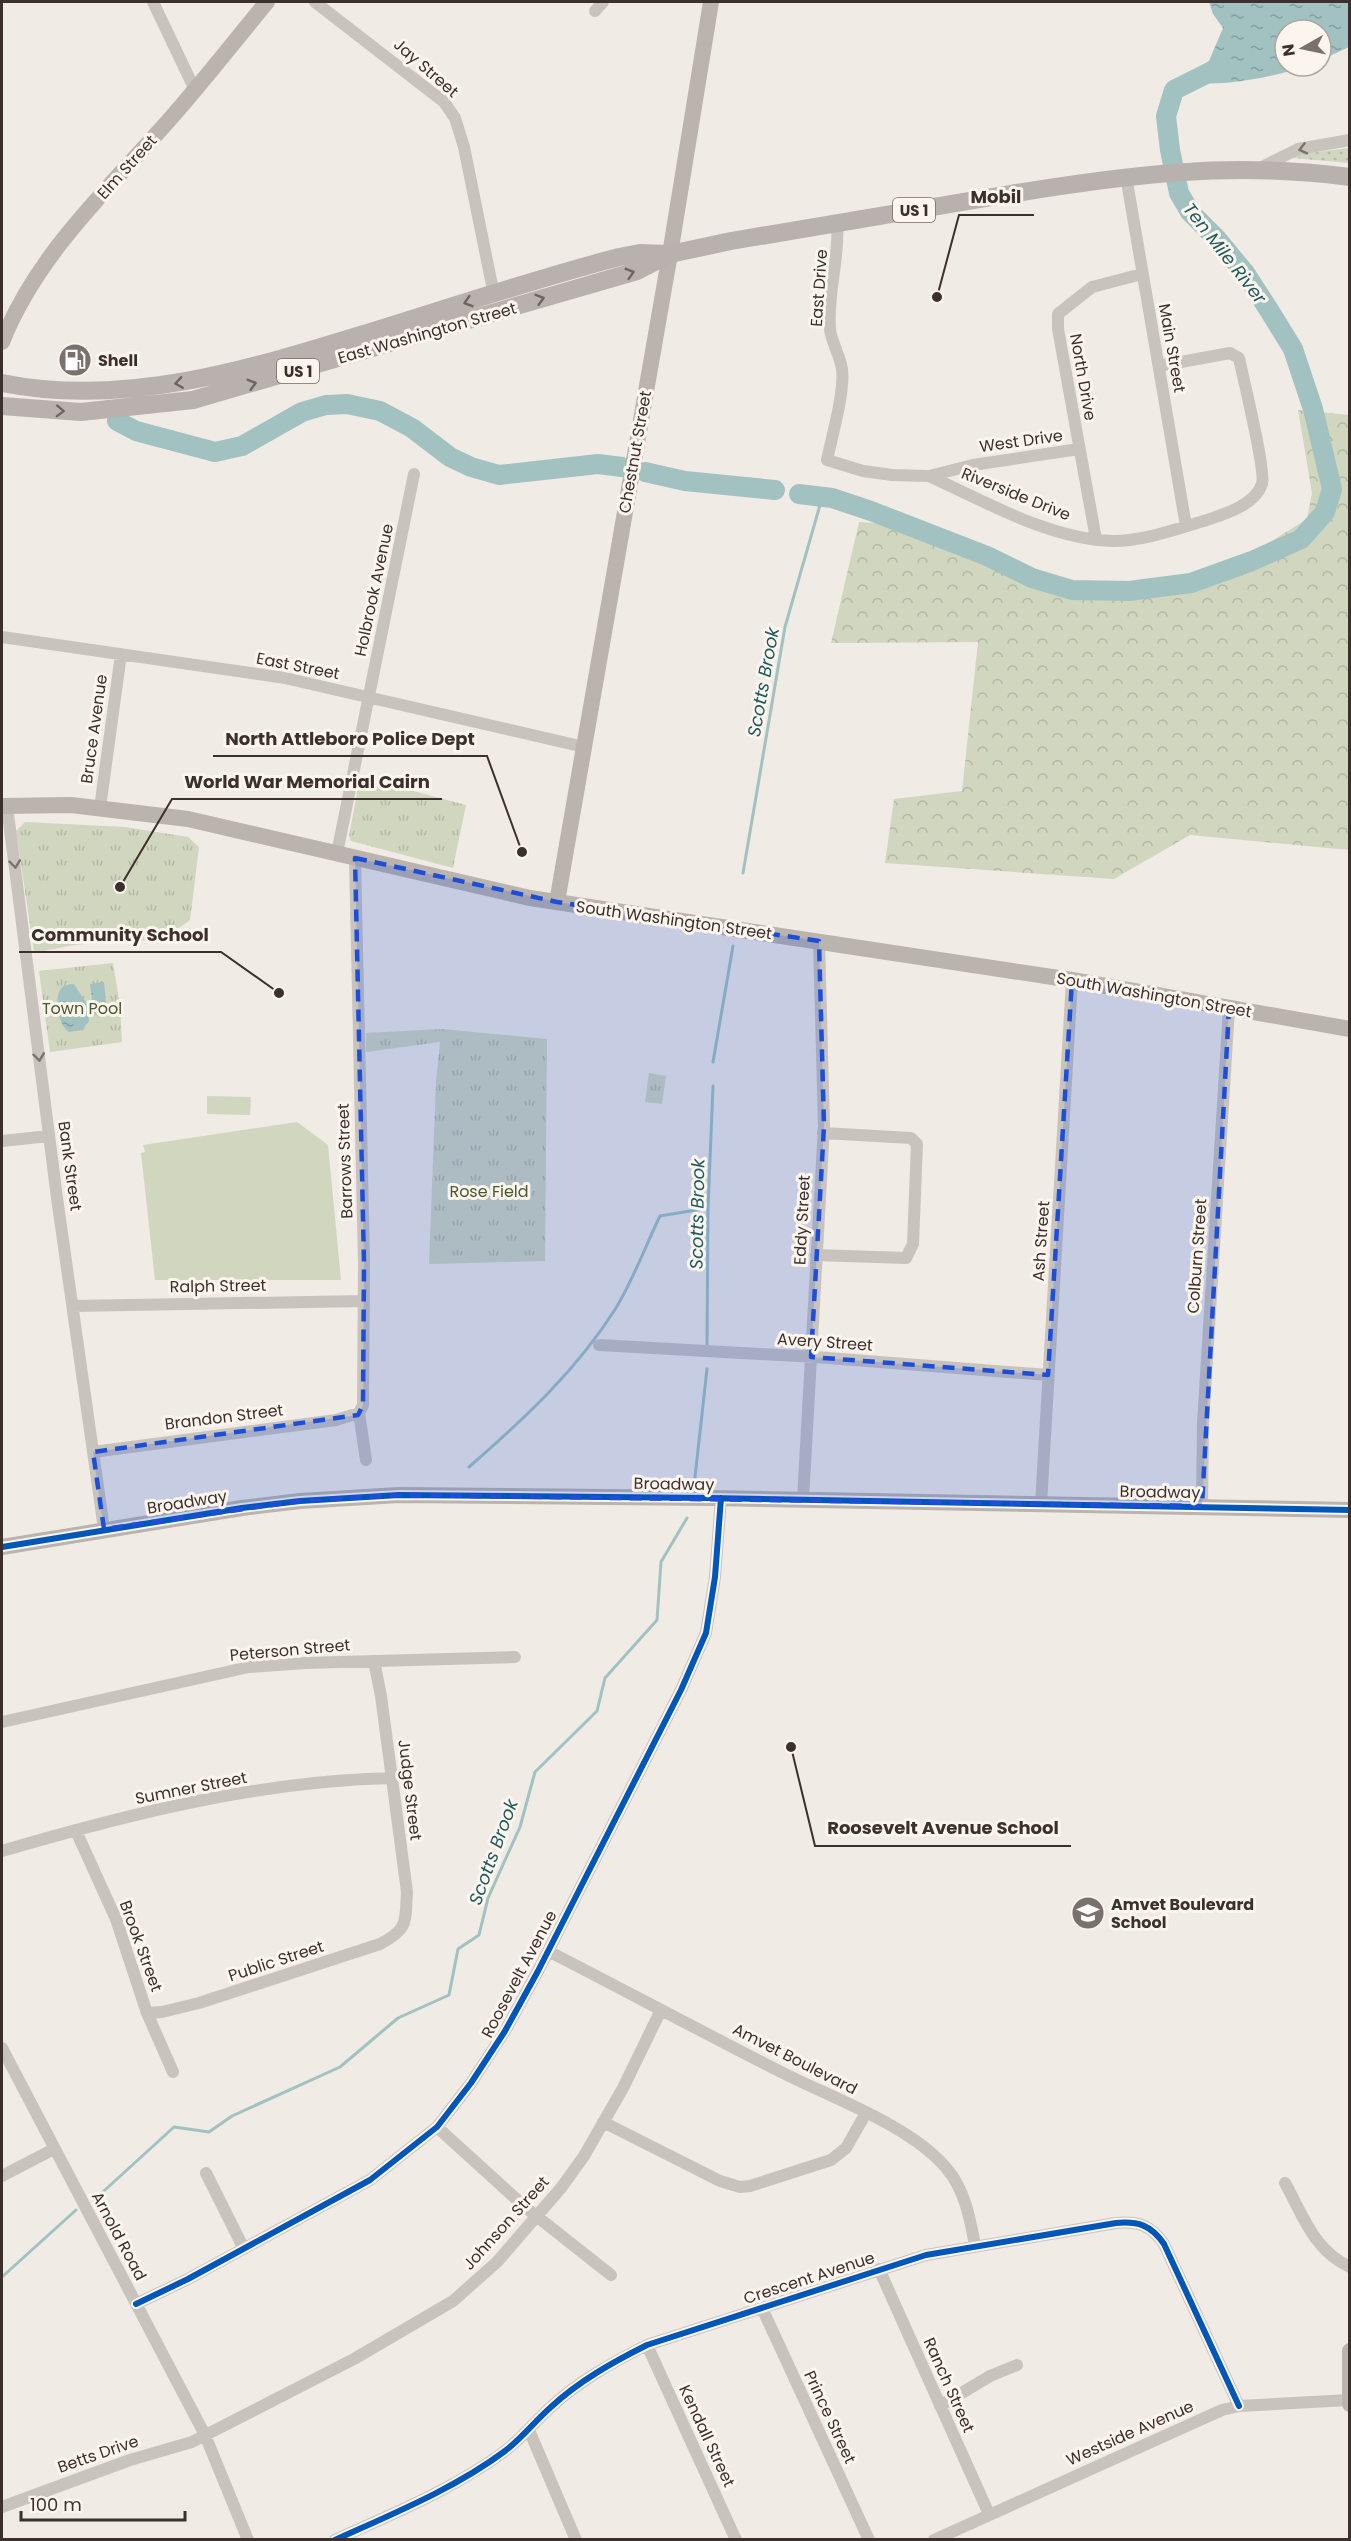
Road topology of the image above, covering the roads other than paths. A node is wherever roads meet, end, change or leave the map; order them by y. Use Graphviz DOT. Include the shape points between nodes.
graph roads {
  1 [pos="153,2"];
  2 [pos="267,2"];
  3 [pos="315,2"];
  4 [pos="711,2"];
  5 [pos="195,90"];
  6 [pos="1350,140"];
  7 [pos="1260,168"];
  8 [pos="1126,176"];
  9 [pos="1350,177"];
  10 [pos="837,223"];
  11 [pos="670,254"];
  12 [pos="1142,274"];
  13 [pos="494,295"];
  14 [pos="2,342"];
  15 [pos="1159,366"];
  16 [pos="2,384"];
  17 [pos="2,406"];
  18 [pos="1079,450"];
  19 [pos="827,460"];
  20 [pos="414,474"];
  21 [pos="929,476"];
  22 [pos="1186,526"];
  23 [pos="1096,539"];
  24 [pos="2,637"];
  25 [pos="121,654"];
  26 [pos="368,697"];
  27 [pos="584,747"];
  28 [pos="4,806"];
  29 [pos="100,808"];
  30 [pos="338,853"];
  31 [pos="354,858"];
  32 [pos="557,902"];
  33 [pos="819,941"];
  34 [pos="1072,980"];
  35 [pos="1229,1008"];
  36 [pos="1350,1029"];
  37 [pos="824,1133"];
  38 [pos="49,1136"];
  39 [pos="2,1141"];
  40 [pos="816,1255"];
  41 [pos="364,1301"];
  42 [pos="73,1306"];
  43 [pos="599,1345"];
  44 [pos="811,1357"];
  45 [pos="1048,1375"];
  46 [pos="359,1413"];
  47 [pos="93,1452"];
  48 [pos="366,1460"];
  49 [pos="721,1498"];
  50 [pos="803,1500"];
  51 [pos="1041,1504"];
  52 [pos="1202,1506"];
  53 [pos="1350,1510"];
  54 [pos="104,1529"];
  55 [pos="2,1547"];
  56 [pos="515,1657"];
  57 [pos="374,1661"];
  58 [pos="2,1722"];
  59 [pos="392,1778"];
  60 [pos="76,1831"];
  61 [pos="2,1851"];
  62 [pos="405,1923"];
  63 [pos="548,1951"];
  64 [pos="661,2010"];
  65 [pos="147,2013"];
  66 [pos="2,2048"];
  67 [pos="173,2072"];
  68 [pos="866,2113"];
  69 [pos="603,2122"];
  70 [pos="437,2127"];
  71 [pos="54,2149"];
  72 [pos="206,2173"];
  73 [pos="2,2176"];
  74 [pos="1285,2183"];
  75 [pos="536,2216"];
  76 [pos="975,2245"];
  77 [pos="244,2249"];
  78 [pos="1350,2267"];
  79 [pos="879,2269"];
  80 [pos="610,2276"];
  81 [pos="136,2304"];
  82 [pos="762,2308"];
  83 [pos="647,2345"];
  84 [pos="1350,2351"];
  85 [pos="1017,2365"];
  86 [pos="1349,2402"];
  87 [pos="940,2406"];
  88 [pos="1239,2406"];
  89 [pos="529,2430"];
  90 [pos="206,2435"];
  91 [pos="2,2506"];
  92 [pos="989,2514"];
  93 [pos="248,2540"];
  94 [pos="334,2540"];
  95 [pos="576,2540"];
  96 [pos="736,2540"];
  97 [pos="868,2540"];
  98 [pos="934,2540"];
  1 -- 5 [label="street"];
  2 -- 5 [label="street, Elm Street"];
  3 -- 13 [label="street, Jay Street" via="436,96 455,118 465,147"];
  4 -- 11 [label="street, Chestnut Street"];
  5 -- 14 [label="street, Elm Street" via="59,242 25,291"];
  6 -- 7 [label="street, one-way" via="1298,149"];
  7 -- 8 [label="main road, East Washington Street / US 1"];
  7 -- 9 [label="main road, East Washington Street / US 1"];
  8 -- 10 [label="main road, East Washington Street / US 1"];
  8 -- 12 [label="street, Main Street"];
  10 -- 11 [label="main road, East Washington Street / US 1"];
  10 -- 19 [label="street, East Drive" via="839,243 830,331 843,371"];
  11 -- 13 [label="main road, East Washington Street / US 1" via="619,257"];
  17 -- 11 [label="main road, East Washington Street / US 1, one-way" via="81,412 193,400 637,271"];
  11 -- 27 [label="street, Chestnut Street"];
  12 -- 15 [label="street, Main Street"];
  12 -- 18 [label="street, North Drive" via="1092,287 1058,314"];
  13 -- 16 [label="main road, East Washington Street / US 1, one-way" via="203,379 82,390"];
  15 -- 22 [label="street, Main Street"];
  15 -- 22 [label="street, Riverside Drive" via="1230,353 1239,358 1260,462 1262,483 1251,499 1227,514"];
  18 -- 21 [label="street, West Drive" via="973,465"];
  18 -- 23 [label="street, North Drive"];
  19 -- 21 [label="street, West Drive" via="873,472"];
  20 -- 26 [label="street, Holbrook Avenue"];
  21 -- 23 [label="street, Riverside Drive" via="1049,528"];
  22 -- 23 [label="street, Riverside Drive" via="1146,538"];
  24 -- 25 [label="street, East Street"];
  25 -- 26 [label="street, East Street" via="285,678"];
  25 -- 29 [label="street, Bruce Avenue"];
  26 -- 27 [label="street, East Street"];
  26 -- 30 [label="street, Holbrook Avenue"];
  27 -- 32 [label="street, Chestnut Street"];
  28 -- 29 [label="street, South Washington Street"];
  28 -- 38 [label="street, Bank Street, one-way"];
  29 -- 30 [label="street, South Washington Street" via="188,819"];
  30 -- 31 [label="street, South Washington Street"];
  31 -- 32 [label="street, South Washington Street"];
  31 -- 41 [label="street, Barrows Street"];
  32 -- 33 [label="street, South Washington Street"];
  33 -- 34 [label="street, South Washington Street"];
  33 -- 37 [label="street, Eddy Street"];
  34 -- 35 [label="street, South Washington Street"];
  34 -- 45 [label="street, Ash Street"];
  35 -- 36 [label="street, South Washington Street"];
  35 -- 52 [label="street, Colburn Street" via="1204,1411"];
  37 -- 40 [label="street, Eddy Street"];
  37 -- 40 [label="street" via="911,1138 917,1144 913,1244 906,1258"];
  38 -- 39 [label="street"];
  38 -- 42 [label="street, Bank Street"];
  40 -- 44 [label="street, Eddy Street"];
  41 -- 42 [label="street, Ralph Street"];
  41 -- 46 [label="street, Barrows Street" via="363,1405"];
  42 -- 47 [label="street, Bank Street"];
  43 -- 44 [label="street, Avery Street"];
  44 -- 45 [label="street, Avery Street"];
  44 -- 50 [label="street, Eddy Street"];
  45 -- 51 [label="street, Ash Street"];
  46 -- 47 [label="street, Brandon Street" via="336,1420"];
  46 -- 48 [label="street, Barrows Street"];
  47 -- 54 [label="street, Bank Street"];
  49 -- 50 [label="street, Broadway"];
  49 -- 54 [label="street, Broadway" via="462,1494 352,1497 242,1508"];
  49 -- 63 [label="street, Roosevelt Avenue" via="706,1633"];
  50 -- 51 [label="street, Broadway"];
  51 -- 52 [label="street, Broadway"];
  52 -- 53 [label="street, Broadway"];
  54 -- 55 [label="street, Broadway"];
  56 -- 57 [label="street, Peterson Street"];
  57 -- 58 [label="street, Peterson Street" via="249,1667"];
  57 -- 59 [label="street, Judge Street"];
  59 -- 60 [label="street, Sumner Street" via="299,1784 221,1797"];
  59 -- 62 [label="street, Judge Street" via="407,1892"];
  60 -- 61 [label="street, Sumner Street"];
  60 -- 65 [label="street, Brook Street" via="116,1919"];
  62 -- 65 [label="street, Public Street" via="397,1936 381,1944 199,2002"];
  63 -- 64 [label="street, Amvet Boulevard"];
  63 -- 70 [label="street, Roosevelt Avenue" via="505,2031"];
  64 -- 68 [label="street, Amvet Boulevard"];
  64 -- 69 [label="street, Johnson Street"];
  65 -- 67 [label="street, Brook Street"];
  66 -- 71 [label="street, Arnold Road"];
  68 -- 69 [label="street" via="839,2155 750,2187 720,2181"];
  68 -- 76 [label="street, Amvet Boulevard" via="916,2141 949,2170 964,2199"];
  69 -- 75 [label="street, Johnson Street" via="584,2156"];
  70 -- 75 [label="street"];
  70 -- 77 [label="street, Roosevelt Avenue" via="370,2180"];
  71 -- 73 [label="street"];
  71 -- 81 [label="street, Arnold Road"];
  72 -- 77 [label="street"];
  74 -- 78 [label="street" via="1317,2242 1330,2256"];
  75 -- 80 [label="street"];
  75 -- 90 [label="street, Johnson Street" via="497,2262 453,2301 354,2359"];
  76 -- 79 [label="street, Crescent Avenue"];
  76 -- 88 [label="street, Crescent Avenue" via="1122,2222 1148,2226 1164,2244"];
  77 -- 81 [label="street, Roosevelt Avenue"];
  79 -- 82 [label="street, Crescent Avenue"];
  79 -- 87 [label="street, Ranch Street"];
  81 -- 90 [label="street, Arnold Road"];
  82 -- 83 [label="street, Crescent Avenue"];
  82 -- 97 [label="street, Prince Street"];
  83 -- 89 [label="street, Crescent Avenue" via="572,2390"];
  83 -- 96 [label="street, Kendall Street"];
  84 -- 86 [label="street"];
  85 -- 87 [label="street"];
  86 -- 88 [label="street, Westside Avenue"];
  87 -- 92 [label="street, Ranch Street"];
  88 -- 92 [label="street, Westside Avenue"];
  89 -- 94 [label="street, Crescent Avenue" via="464,2478"];
  89 -- 95 [label="street"];
  90 -- 91 [label="street, Betts Drive"];
  90 -- 93 [label="street, Arnold Road"];
  92 -- 98 [label="street, Westside Avenue"];
}
